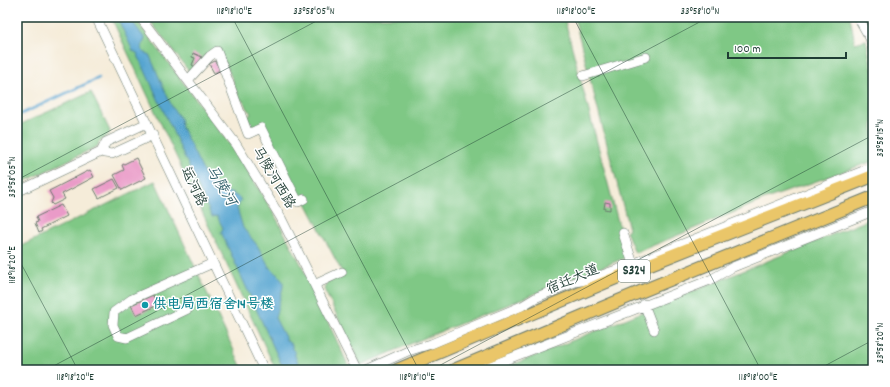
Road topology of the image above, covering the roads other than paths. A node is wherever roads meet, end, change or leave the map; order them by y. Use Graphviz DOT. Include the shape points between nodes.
graph roads {
  1 [pos="96,17"];
  2 [pos="140,17"];
  3 [pos="862,18"];
  4 [pos="873,50"];
  5 [pos="646,57"];
  6 [pos="583,76"];
  7 [pos="188,80"];
  8 [pos="147,123"];
  9 [pos="152,135"];
  10 [pos="103,151"];
  11 [pos="873,167"];
  12 [pos="873,176"];
  13 [pos="17,192"];
  14 [pos="873,197"];
  15 [pos="304,199"];
  16 [pos="873,211"];
  17 [pos="623,233"];
  18 [pos="213,263"];
  19 [pos="633,264"];
  20 [pos="342,272"];
  21 [pos="316,284"];
  22 [pos="644,304"];
  23 [pos="188,309"];
  24 [pos="654,330"];
  25 [pos="264,370"];
  26 [pos="357,370"];
  27 [pos="366,370"];
  28 [pos="397,370"];
  29 [pos="454,370"];
  30 [pos="480,370"];
  1 -- 8 [label="street, 运河路"];
  2 -- 7 [label="street, 马陵河西路"];
  3 -- 4 [label="street"];
  5 -- 6 [label="street"];
  7 -- 15 [label="street" via="217,51 248,134 261,128 298,202"];
  7 -- 21 [label="street, 马陵河西路" via="236,144 281,218"];
  8 -- 9 [label="street, 运河路"];
  8 -- 10 [label="street" via="106,142"];
  9 -- 10 [label="street" via="112,154"];
  9 -- 18 [label="street, 运河路"];
  10 -- 13 [label="street"];
  11 -- 19 [label="street"];
  12 -- 28 [label="main road, 宿迁大道 / S324" via="635,270"];
  14 -- 29 [label="main road, S324"];
  16 -- 22 [label="street" via="733,267 710,280"];
  17 -- 19 [label="street"];
  18 -- 23 [label="street" via="132,299 114,312 113,325 118,336 127,338"];
  18 -- 25 [label="street, 运河路"];
  19 -- 27 [label="street" via="537,297 522,306"];
  20 -- 21 [label="street"];
  21 -- 26 [label="street, 马陵河西路"];
  22 -- 24 [label="street"];
  22 -- 30 [label="street"];
}
